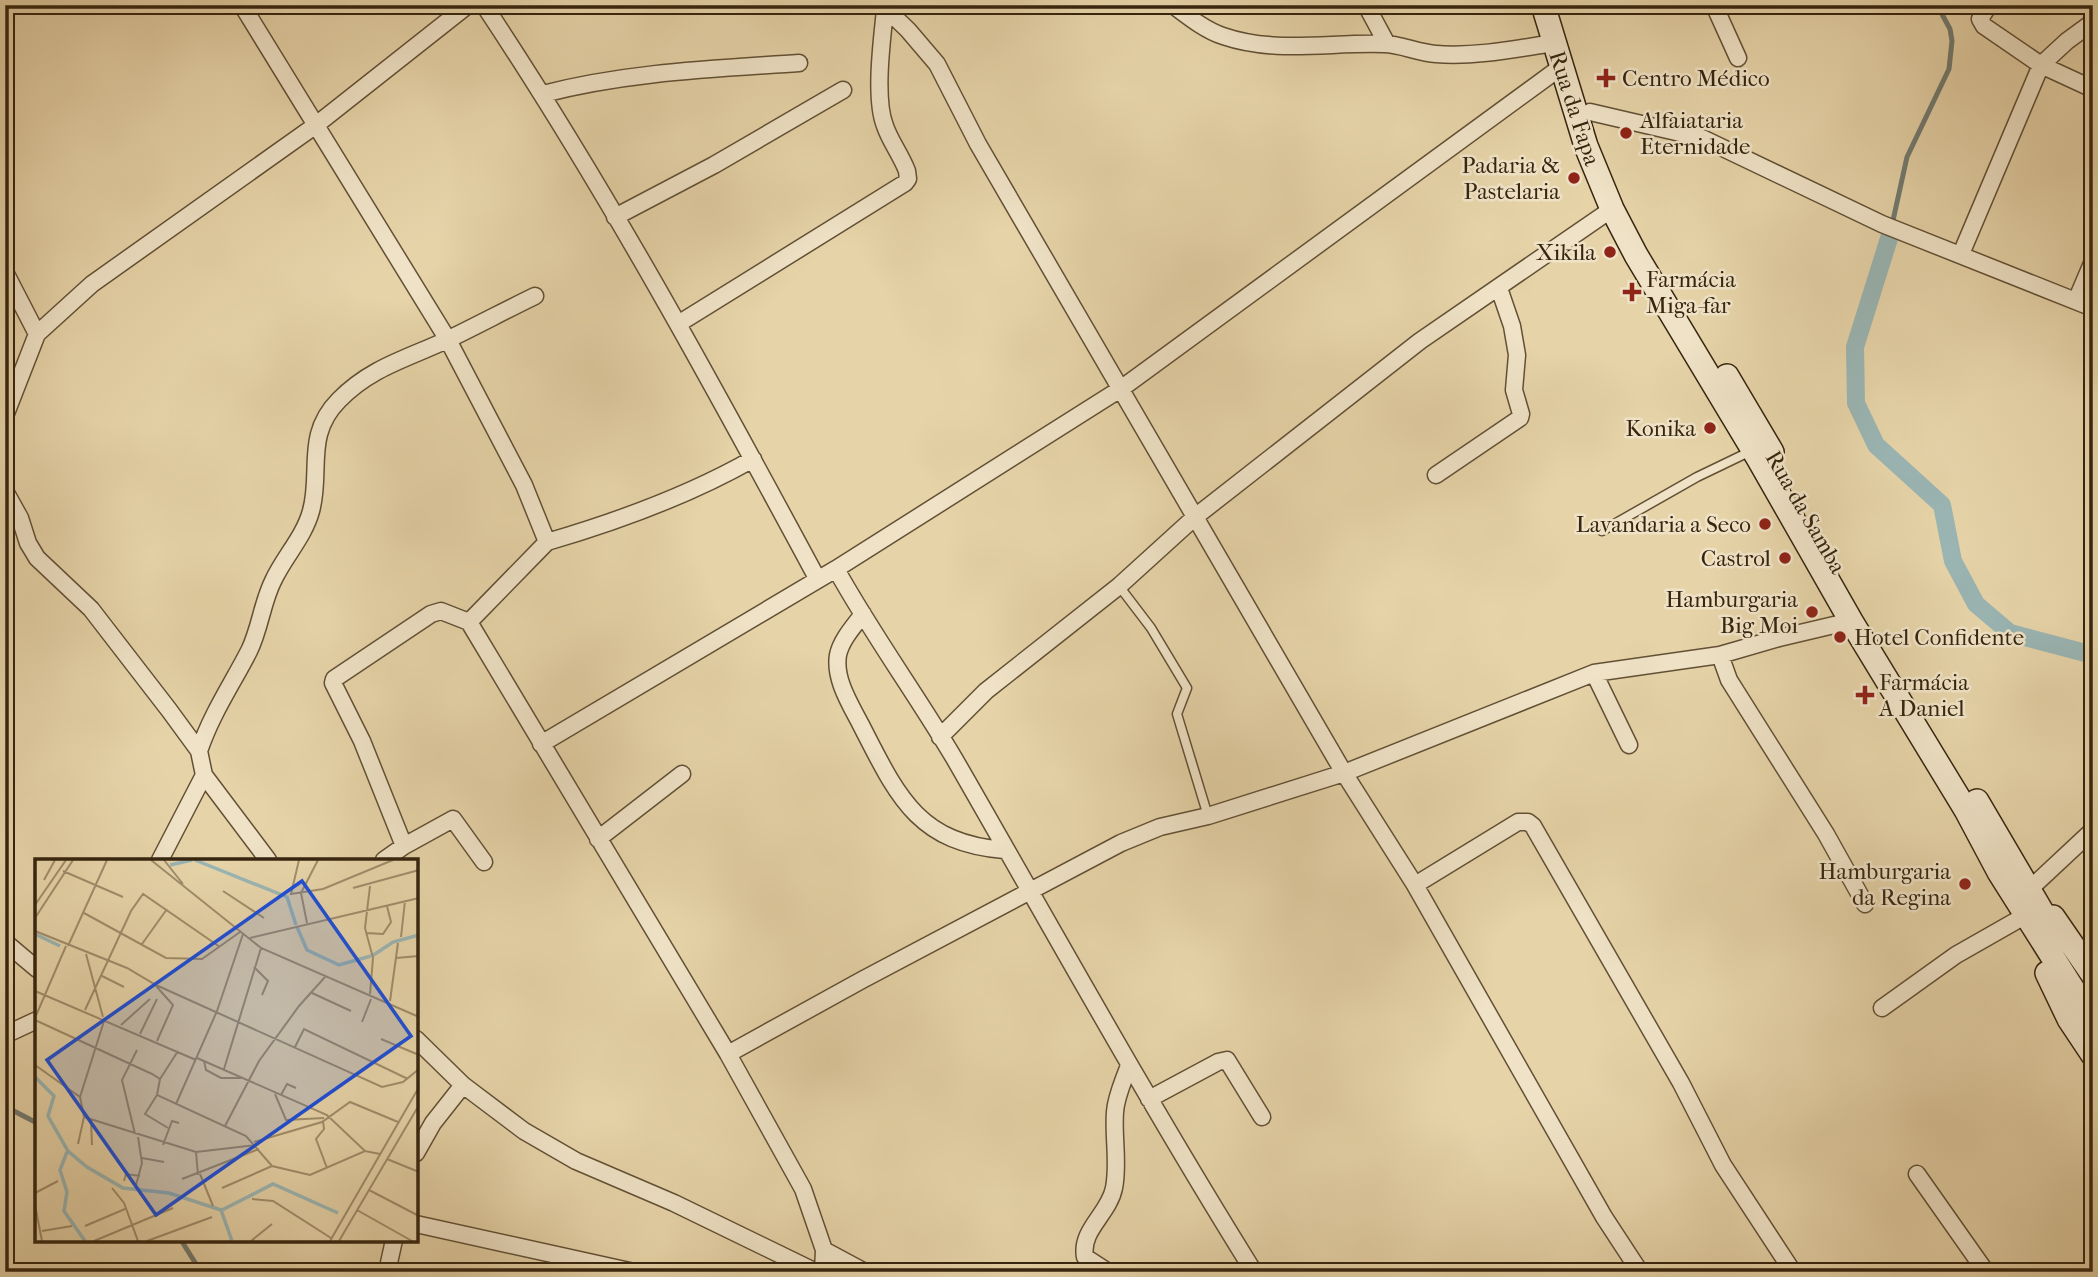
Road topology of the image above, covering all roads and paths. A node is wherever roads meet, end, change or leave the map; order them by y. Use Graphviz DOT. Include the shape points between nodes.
graph roads {
  1 [pos="242,5"];
  2 [pos="468,5"];
  3 [pos="484,5"];
  4 [pos="1173,5"];
  5 [pos="1366,5"];
  6 [pos="1543,5"];
  7 [pos="1559,5"];
  8 [pos="1714,5"];
  9 [pos="1989,5"];
  10 [pos="884,7"];
  11 [pos="2093,22"];
  12 [pos="1554,43"];
  13 [pos="1387,44"];
  14 [pos="1738,58"];
  15 [pos="799,63"];
  16 [pos="2041,65"];
  17 [pos="1562,66"];
  18 [pos="2093,89"];
  19 [pos="842,90"];
  20 [pos="544,94"];
  21 [pos="1590,112"];
  22 [pos="316,125"];
  23 [pos="1612,209"];
  24 [pos="615,217"];
  25 [pos="1961,254"];
  26 [pos="2093,261"];
  27 [pos="5,272"];
  28 [pos="1499,289"];
  29 [pos="535,296"];
  30 [pos="2076,301"];
  31 [pos="2093,308"];
  32 [pos="678,324"];
  33 [pos="37,334"];
  34 [pos="448,340"];
  35 [pos="1122,388"];
  36 [pos="5,416"];
  37 [pos="1753,450"];
  38 [pos="753,459"];
  39 [pos="1436,475"];
  40 [pos="7,500"];
  41 [pos="1195,517"];
  42 [pos="1602,531"];
  43 [pos="547,542"];
  44 [pos="836,569"];
  45 [pos="818,580"];
  46 [pos="1119,586"];
  47 [pos="863,614"];
  48 [pos="1851,621"];
  49 [pos="469,622"];
  50 [pos="1720,655"];
  51 [pos="1594,673"];
  52 [pos="940,737"];
  53 [pos="541,744"];
  54 [pos="1629,745"];
  55 [pos="199,751"];
  56 [pos="1344,773"];
  57 [pos="682,774"];
  58 [pos="204,775"];
  59 [pos="1208,816"];
  60 [pos="2093,830"];
  61 [pos="598,839"];
  62 [pos="404,846"];
  63 [pos="1004,850"];
  64 [pos="161,859"];
  65 [pos="267,859"];
  66 [pos="385,859"];
  67 [pos="484,862"];
  68 [pos="2006,865"];
  69 [pos="1415,885"];
  70 [pos="2032,887"];
  71 [pos="1029,892"];
  72 [pos="1865,904"];
  73 [pos="2021,918"];
  74 [pos="5,942"];
  75 [pos="35,967"];
  76 [pos="2093,975"];
  77 [pos="2093,1000"];
  78 [pos="1882,1009"];
  79 [pos="35,1021"];
  80 [pos="2093,1021"];
  81 [pos="7,1034"];
  82 [pos="418,1041"];
  83 [pos="728,1054"];
  84 [pos="2093,1055"];
  85 [pos="1129,1065"];
  86 [pos="463,1085"];
  87 [pos="1149,1099"];
  88 [pos="1262,1117"];
  89 [pos="418,1149"];
  90 [pos="1917,1174"];
  91 [pos="418,1224"];
  92 [pos="394,1242"];
  93 [pos="824,1250"];
  94 [pos="387,1272"];
  95 [pos="634,1272"];
  96 [pos="816,1272"];
  97 [pos="823,1272"];
  98 [pos="865,1272"];
  99 [pos="1108,1272"];
  100 [pos="1254,1272"];
  101 [pos="1640,1272"];
  102 [pos="1793,1272"];
  103 [pos="1986,1272"];
  1 -- 22 [label="street"];
  2 -- 22 [label="street"];
  3 -- 20 [label="street"];
  4 -- 13 [label="street" via="1200,25 1240,41 1296,47"];
  5 -- 13 [label="street"];
  6 -- 12 [label="main road, Rua da Fapa"];
  7 -- 21 [label="main road, Rua da Samba"];
  8 -- 14 [label="street"];
  9 -- 16 [label="street" via="1980,19 1984,26"];
  10 -- 32 [label="street" via="881,115 908,179"];
  10 -- 35 [label="street" via="937,64 978,144"];
  11 -- 16 [label="street"];
  12 -- 13 [label="street" via="1477,54 1437,54"];
  12 -- 17 [label="main road, Rua da Fapa"];
  15 -- 20 [label="street" via="620,77"];
  16 -- 18 [label="street"];
  16 -- 25 [label="street"];
  17 -- 23 [label="main road, Rua da Fapa" via="1586,146"];
  17 -- 35 [label="street"];
  19 -- 24 [label="street"];
  20 -- 24 [label="street"];
  21 -- 25 [label="street" via="1702,138 1882,224"];
  21 -- 68 [label="main road, Rua da Samba" via="1616,182 1660,268 1748,410"];
  22 -- 33 [label="street" via="113,268"];
  22 -- 34 [label="street"];
  23 -- 28 [label="street"];
  23 -- 37 [label="main road, Rua da Samba"];
  24 -- 32 [label="street"];
  25 -- 30 [label="street"];
  26 -- 30 [label="street"];
  27 -- 33 [label="street"];
  28 -- 39 [label="street" via="1517,355 1514,390 1520,418"];
  28 -- 41 [label="street" via="1420,341"];
  29 -- 34 [label="street"];
  30 -- 31 [label="street"];
  32 -- 38 [label="street"];
  33 -- 36 [label="street"];
  34 -- 43 [label="street" via="518,473"];
  34 -- 55 [label="street" via="395,360 354,385 335,403 321,426 312,509 305,528 272,582 258,631 213,713"];
  35 -- 41 [label="street"];
  35 -- 44 [label="street"];
  37 -- 42 [label="lane"];
  37 -- 48 [label="main road, Rua da Samba"];
  38 -- 43 [label="street" via="662,504"];
  38 -- 45 [label="street"];
  40 -- 55 [label="street" via="37,558 91,609"];
  41 -- 46 [label="street"];
  41 -- 56 [label="street"];
  43 -- 49 [label="street"];
  44 -- 45 [label="street"];
  44 -- 47 [label="street"];
  45 -- 53 [label="street"];
  46 -- 52 [label="street" via="986,691"];
  46 -- 59 [label="lane" via="1187,688 1177,714"];
  47 -- 52 [label="street"];
  47 -- 63 [label="street" via="838,652 837,669 886,776 925,822 967,845"];
  48 -- 50 [label="street"];
  48 -- 68 [label="main road, Rua da Samba" via="1966,810"];
  49 -- 53 [label="street"];
  49 -- 62 [label="street" via="441,611 431,614 334,679"];
  50 -- 51 [label="street"];
  50 -- 72 [label="street" via="1729,680"];
  51 -- 54 [label="street"];
  51 -- 56 [label="street"];
  52 -- 63 [label="street"];
  53 -- 61 [label="street"];
  55 -- 58 [label="street"];
  56 -- 59 [label="street"];
  56 -- 69 [label="street"];
  57 -- 61 [label="street"];
  58 -- 64 [label="street"];
  58 -- 65 [label="street"];
  59 -- 71 [label="street" via="1160,827 1121,843"];
  60 -- 70 [label="street"];
  61 -- 83 [label="street"];
  62 -- 66 [label="street"];
  62 -- 67 [label="street" via="453,819"];
  63 -- 71 [label="street"];
  68 -- 70 [label="main road"];
  68 -- 73 [label="main road"];
  68 -- 77 [label="main road, Rua da Samba"];
  68 -- 80 [label="main road, Rua da Samba"];
  69 -- 101 [label="street"];
  69 -- 102 [label="street" via="1518,822 1533,826 1723,1165"];
  70 -- 76 [label="main road"];
  71 -- 83 [label="street"];
  71 -- 85 [label="street"];
  73 -- 78 [label="street" via="1956,955"];
  73 -- 84 [label="main road" via="2069,1019"];
  74 -- 75 [label="street"];
  79 -- 81 [label="street"];
  82 -- 86 [label="street"];
  83 -- 93 [label="street" via="803,1189"];
  85 -- 87 [label="street"];
  85 -- 99 [label="street" via="1115,1111 1114,1188 1083,1248 1085,1257"];
  86 -- 89 [label="street"];
  86 -- 96 [label="street" via="524,1131 576,1161"];
  87 -- 88 [label="street" via="1227,1060"];
  87 -- 100 [label="street"];
  90 -- 103 [label="street"];
  91 -- 95 [label="street"];
  92 -- 94 [label="street"];
  93 -- 97 [label="street"];
  93 -- 98 [label="street"];
}
